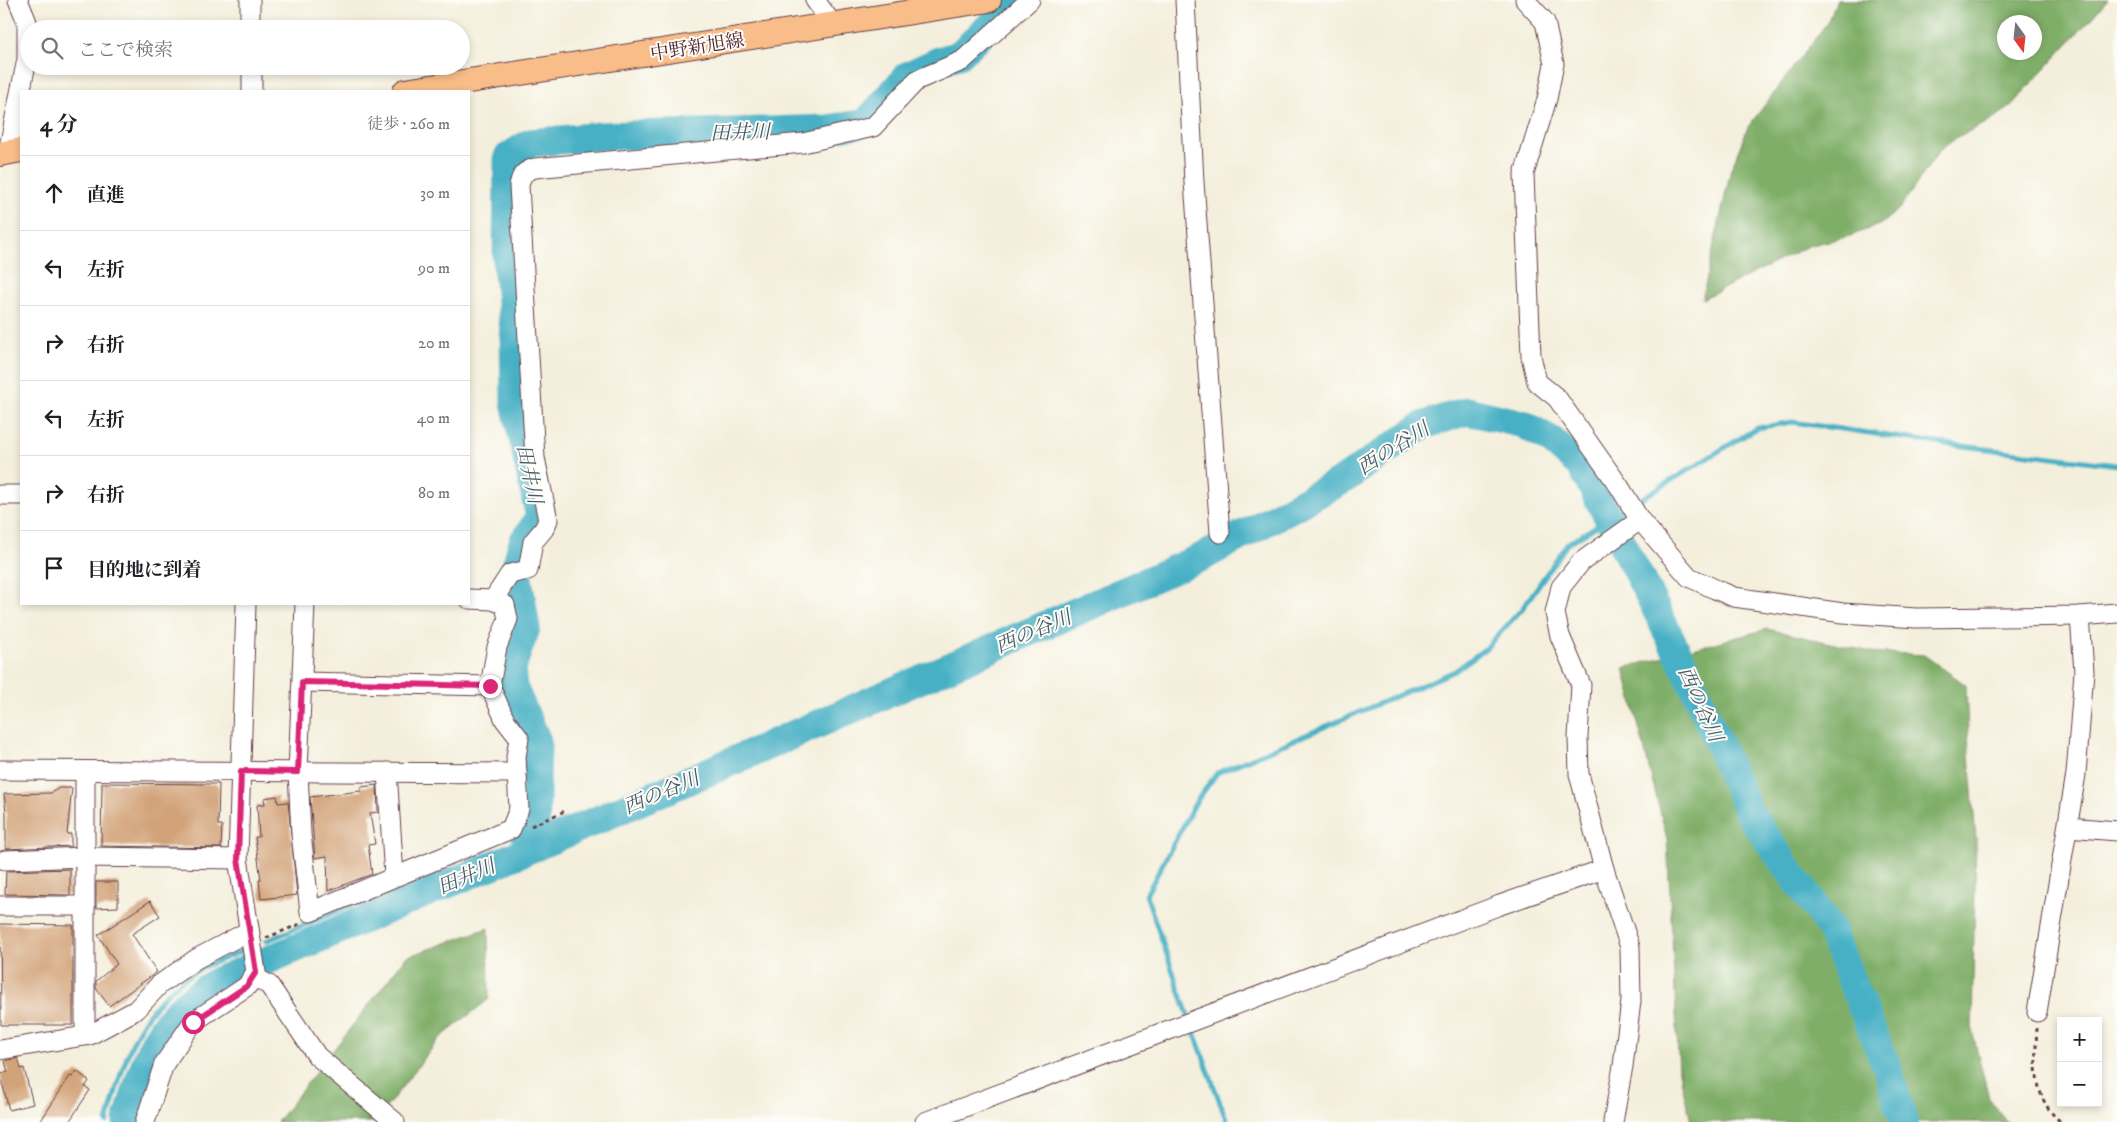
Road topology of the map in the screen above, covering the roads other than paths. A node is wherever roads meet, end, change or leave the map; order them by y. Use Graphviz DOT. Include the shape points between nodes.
graph roads {
  1 [pos="18,0"];
  2 [pos="250,0"];
  3 [pos="815,0"];
  4 [pos="989,0"];
  5 [pos="1030,0"];
  6 [pos="1185,0"];
  7 [pos="1525,0"];
  8 [pos="27,20"];
  9 [pos="250,20"];
  10 [pos="833,24"];
  11 [pos="24,75"];
  12 [pos="252,75"];
  13 [pos="21,90"];
  14 [pos="252,90"];
  15 [pos="411,90"];
  16 [pos="20,97"];
  17 [pos="10,152"];
  18 [pos="0,495"];
  19 [pos="20,495"];
  20 [pos="1640,520"];
  21 [pos="1220,533"];
  22 [pos="470,599"];
  23 [pos="493,600"];
  24 [pos="246,605"];
  25 [pos="305,605"];
  26 [pos="2117,613"];
  27 [pos="2080,616"];
  28 [pos="302,682"];
  29 [pos="490,686"];
  30 [pos="0,770"];
  31 [pos="85,771"];
  32 [pos="241,771"];
  33 [pos="298,772"];
  34 [pos="386,772"];
  35 [pos="517,773"];
  36 [pos="2068,827"];
  37 [pos="2117,831"];
  38 [pos="85,857"];
  39 [pos="238,859"];
  40 [pos="6,860"];
  41 [pos="1604,869"];
  42 [pos="394,876"];
  43 [pos="0,906"];
  44 [pos="85,906"];
  45 [pos="249,931"];
  46 [pos="254,978"];
  47 [pos="2037,1012"];
  48 [pos="85,1036"];
  49 [pos="0,1050"];
  50 [pos="145,1122"];
  51 [pos="395,1122"];
  52 [pos="925,1122"];
  53 [pos="1613,1122"];
  1 -- 8 [label="street"];
  2 -- 9 [label="street"];
  3 -- 10 [label="street"];
  4 -- 10 [label="main road, 中野新旭線"];
  5 -- 23 [label="street" via="962,61 917,80 873,127 803,143 526,170 519,186 535,458 548,520 533,542 528,570 510,574"];
  6 -- 21 [label="street" via="1194,182"];
  7 -- 20 [label="street" via="1545,22 1554,64 1524,174 1530,356 1537,382 1557,398"];
  10 -- 15 [label="main road, 中野新旭線"];
  11 -- 13 [label="street"];
  12 -- 14 [label="street"];
  16 -- 17 [label="street"];
  18 -- 19 [label="street"];
  20 -- 27 [label="street" via="1689,577 1734,597 1843,613 1916,618"];
  20 -- 41 [label="street" via="1580,562 1561,586 1556,613 1560,636 1581,684 1579,774"];
  22 -- 23 [label="street"];
  23 -- 29 [label="street" via="504,606 508,619 497,647"];
  24 -- 32 [label="street"];
  25 -- 28 [label="street"];
  26 -- 27 [label="street"];
  27 -- 36 [label="street" via="2084,672 2076,774"];
  28 -- 29 [label="street"];
  28 -- 33 [label="street"];
  29 -- 35 [label="street" via="505,720 519,738"];
  30 -- 31 [label="street"];
  31 -- 32 [label="street"];
  31 -- 38 [label="street"];
  32 -- 33 [label="street"];
  32 -- 39 [label="street"];
  33 -- 34 [label="street"];
  33 -- 42 [label="street" via="310,912"];
  34 -- 35 [label="street"];
  34 -- 42 [label="street"];
  35 -- 42 [label="street" via="520,809 511,828"];
  36 -- 37 [label="street"];
  36 -- 47 [label="street"];
  38 -- 39 [label="street"];
  38 -- 40 [label="street"];
  38 -- 44 [label="street"];
  39 -- 45 [label="street"];
  41 -- 52 [label="street" via="1500,904"];
  41 -- 53 [label="street" via="1630,947 1631,1001"];
  43 -- 44 [label="street"];
  44 -- 48 [label="street"];
  45 -- 46 [label="street" via="255,958"];
  45 -- 48 [label="street" via="196,959 159,985 136,1010"];
  46 -- 50 [label="street" via="193,1022 164,1064"];
  46 -- 51 [label="street" via="269,985 317,1056"];
  48 -- 49 [label="street"];
}
